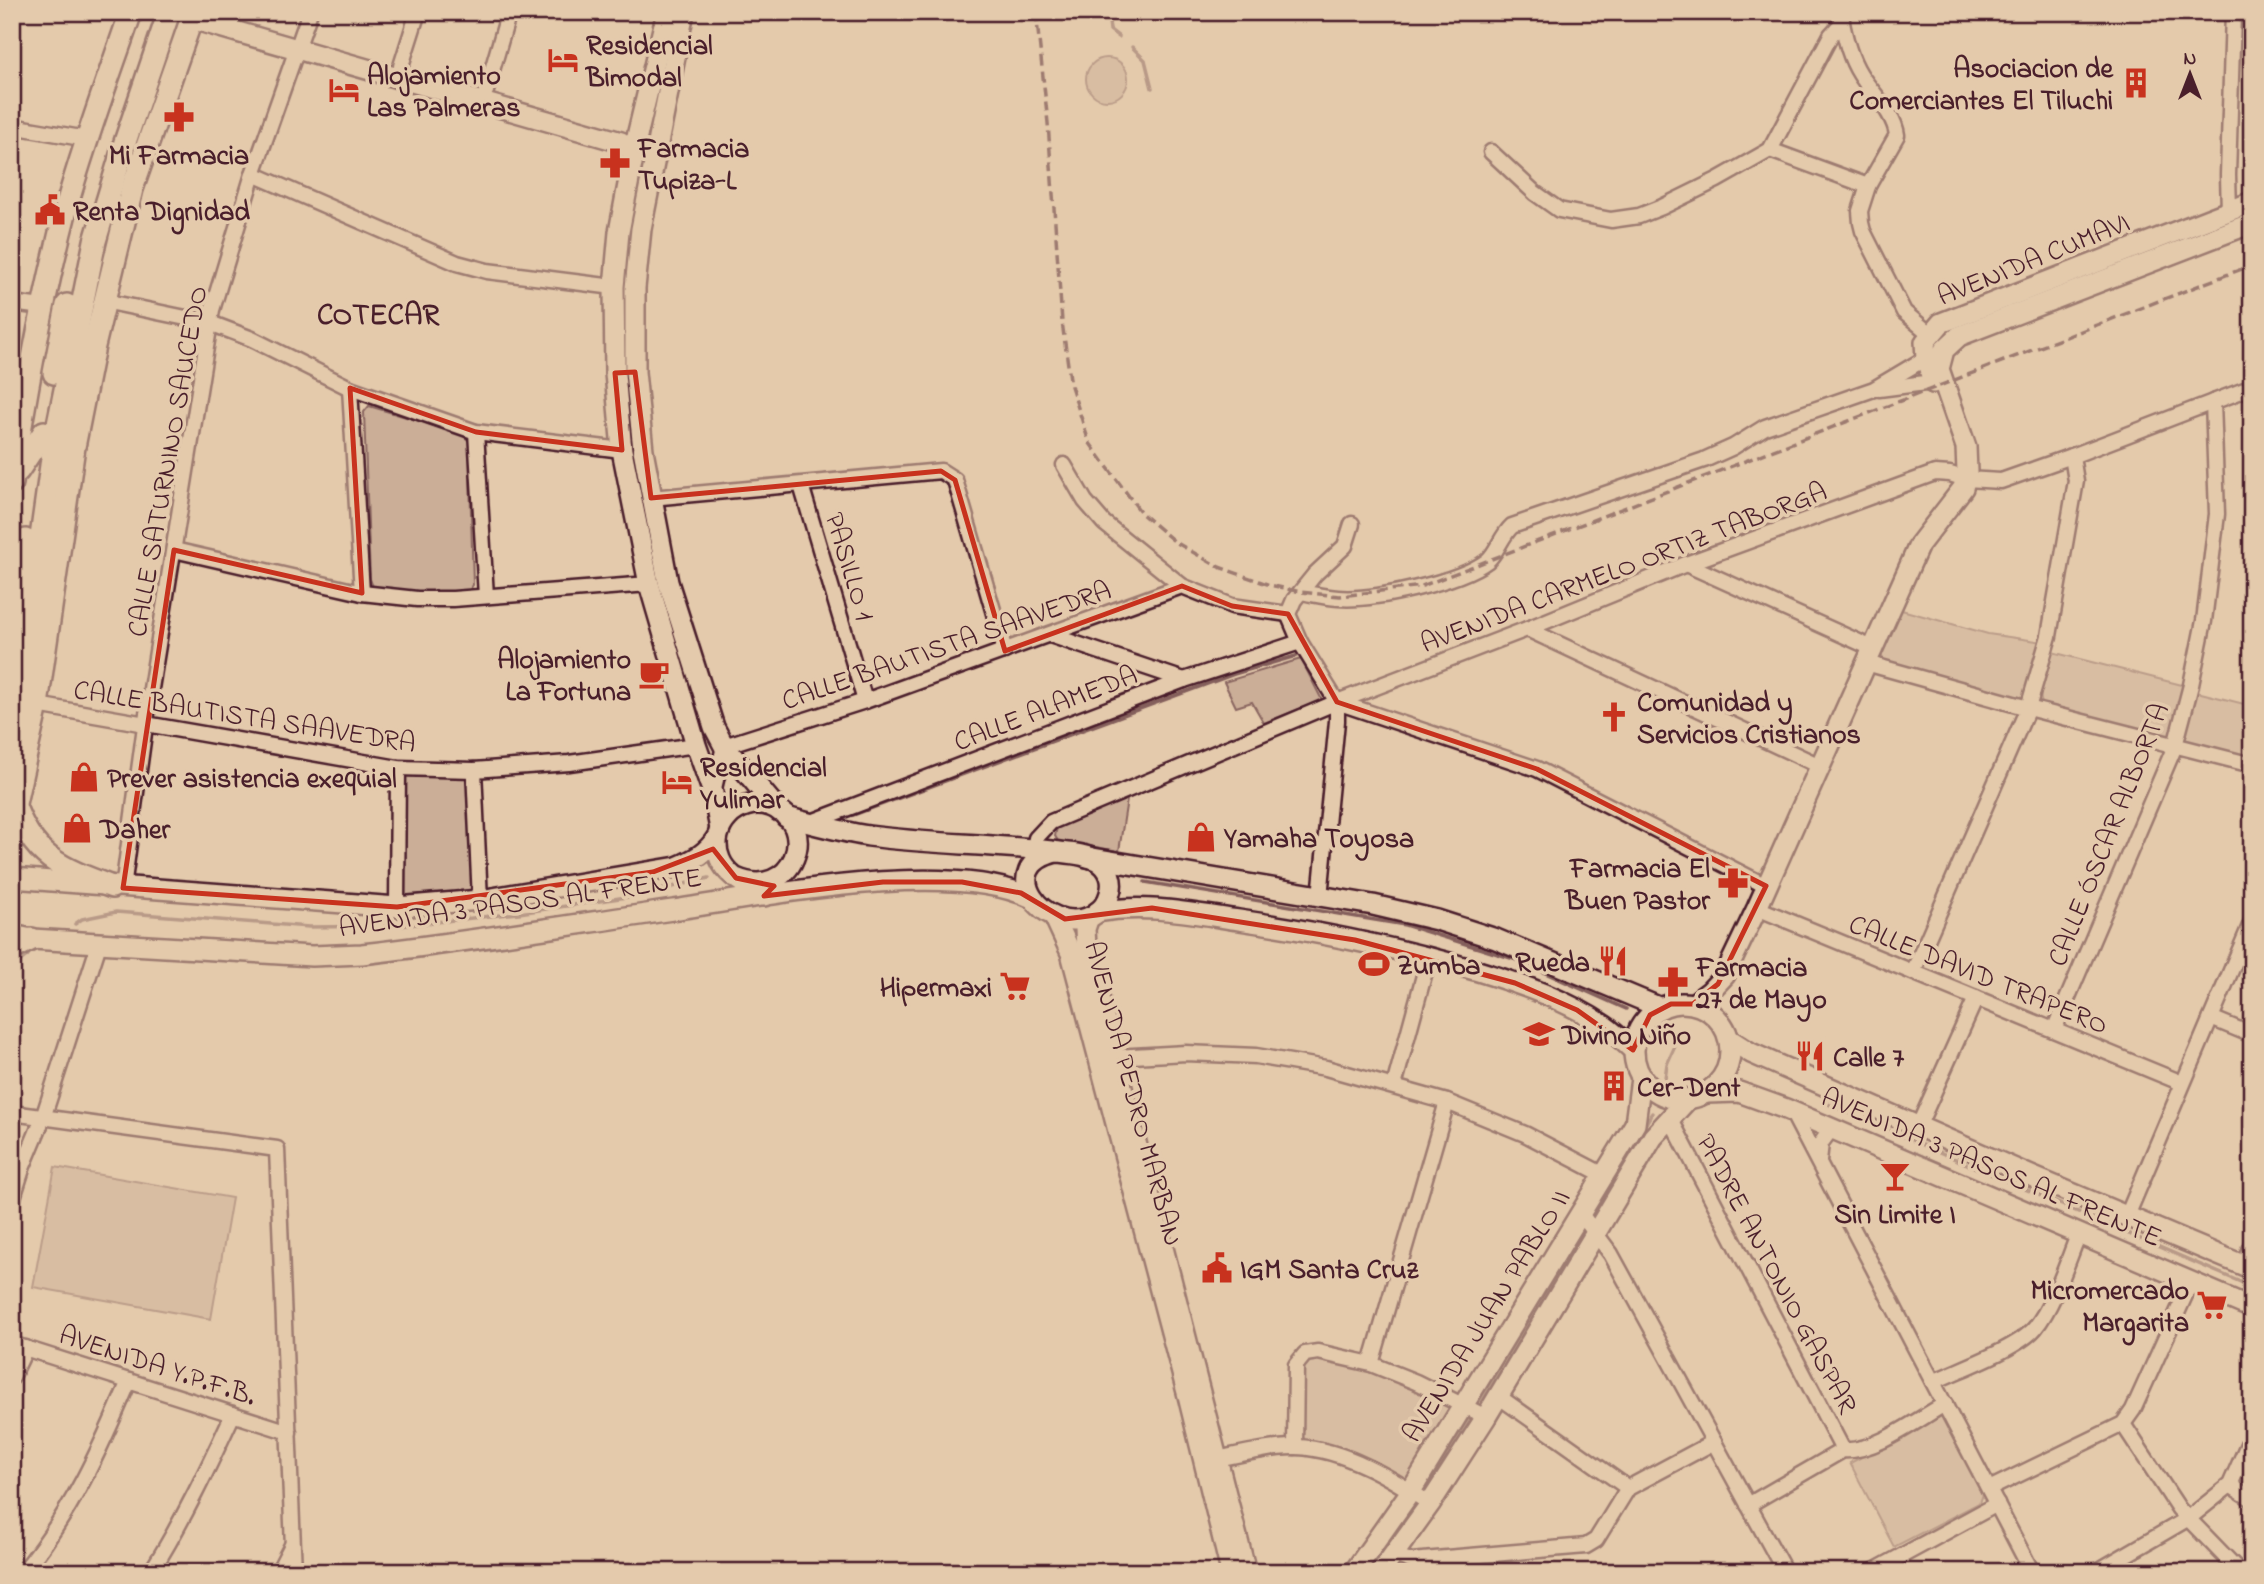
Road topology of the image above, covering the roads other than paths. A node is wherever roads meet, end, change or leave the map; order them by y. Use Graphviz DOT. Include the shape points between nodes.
graph roads {
  1 [pos="131,12"];
  2 [pos="156,12"];
  3 [pos="169,12"];
  4 [pos="218,12"];
  5 [pos="310,12"];
  6 [pos="418,12"];
  7 [pos="509,12"];
  8 [pos="667,12"];
  9 [pos="684,12"];
  10 [pos="2233,12"];
  11 [pos="193,15"];
  12 [pos="1842,18"];
  13 [pos="300,43"];
  14 [pos="401,66"];
  15 [pos="486,91"];
  16 [pos="12,126"];
  17 [pos="638,132"];
  18 [pos="87,139"];
  19 [pos="1770,150"];
  20 [pos="1491,152"];
  21 [pos="634,153"];
  22 [pos="253,174"];
  23 [pos="1868,187"];
  24 [pos="2252,202"];
  25 [pos="2230,211"];
  26 [pos="2252,223"];
  27 [pos="2038,285"];
  28 [pos="614,287"];
  29 [pos="104,301"];
  30 [pos="12,303"];
  31 [pos="2047,304"];
  32 [pos="42,307"];
  33 [pos="210,323"];
  34 [pos="1930,334"];
  35 [pos="1926,358"];
  36 [pos="635,372"];
  37 [pos="615,373"];
  38 [pos="1933,382"];
  39 [pos="2252,387"];
  40 [pos="350,388"];
  41 [pos="1874,389"];
  42 [pos="2213,402"];
  43 [pos="44,432"];
  44 [pos="476,432"];
  45 [pos="74,447"];
  46 [pos="622,450"];
  47 [pos="2072,457"];
  48 [pos="1064,464"];
  49 [pos="1966,472"];
  50 [pos="12,479"];
  51 [pos="801,485"];
  52 [pos="651,498"];
  53 [pos="44,516"];
  54 [pos="1353,524"];
  55 [pos="174,550"];
  56 [pos="1686,564"];
  57 [pos="649,584"];
  58 [pos="1182,586"];
  59 [pos="1300,592"];
  60 [pos="362,593"];
  61 [pos="486,596"];
  62 [pos="1288,614"];
  63 [pos="12,622"];
  64 [pos="1527,629"];
  65 [pos="1050,635"];
  66 [pos="1300,642"];
  67 [pos="1005,651"];
  68 [pos="1869,655"];
  69 [pos="1184,680"];
  70 [pos="865,701"];
  71 [pos="1337,702"];
  72 [pos="37,705"];
  73 [pos="2028,708"];
  74 [pos="145,726"];
  75 [pos="12,745"];
  76 [pos="696,745"];
  77 [pos="724,746"];
  78 [pos="2175,746"];
  79 [pos="2252,765"];
  80 [pos="1820,766"];
  81 [pos="398,768"];
  82 [pos="474,770"];
  83 [pos="713,793"];
  84 [pos="13,809"];
  85 [pos="783,814"];
  86 [pos="809,823"];
  87 [pos="719,833"];
  88 [pos="1034,849"];
  89 [pos="1056,852"];
  90 [pos="1087,857"];
  91 [pos="786,871"];
  92 [pos="12,878"];
  93 [pos="736,878"];
  94 [pos="1766,886"];
  95 [pos="117,887"];
  96 [pos="764,896"];
  97 [pos="1320,897"];
  98 [pos="1032,898"];
  99 [pos="480,900"];
  100 [pos="397,907"];
  101 [pos="1757,908"];
  102 [pos="1093,915"];
  103 [pos="1054,916"];
  104 [pos="2252,921"];
  105 [pos="22,937"];
  106 [pos="100,942"];
  107 [pos="12,949"];
  108 [pos="1429,957"];
  109 [pos="1913,972"];
  110 [pos="1725,975"];
  111 [pos="1976,998"];
  112 [pos="1693,1004"];
  113 [pos="1661,1008"];
  114 [pos="2211,1018"];
  115 [pos="2054,1030"];
  116 [pos="1726,1033"];
  117 [pos="2252,1035"];
  118 [pos="1633,1050"];
  119 [pos="1115,1057"];
  120 [pos="1641,1078"];
  121 [pos="2182,1083"];
  122 [pos="1394,1086"];
  123 [pos="1707,1093"];
  124 [pos="1688,1099"];
  125 [pos="1447,1102"];
  126 [pos="1793,1112"];
  127 [pos="12,1113"];
  128 [pos="43,1118"];
  129 [pos="1670,1118"];
  130 [pos="1919,1127"];
  131 [pos="1832,1128"];
  132 [pos="1819,1161"];
  133 [pos="1604,1175"];
  134 [pos="2024,1192"];
  135 [pos="12,1201"];
  136 [pos="1581,1214"];
  137 [pos="2127,1216"];
  138 [pos="2079,1233"];
  139 [pos="1595,1235"];
  140 [pos="2252,1243"];
  141 [pos="2247,1267"];
  142 [pos="2191,1282"];
  143 [pos="2252,1308"];
  144 [pos="19,1346"];
  145 [pos="1371,1364"];
  146 [pos="12,1377"];
  147 [pos="129,1381"];
  148 [pos="1933,1382"];
  149 [pos="1498,1396"];
  150 [pos="1463,1404"];
  151 [pos="1945,1404"];
  152 [pos="233,1414"];
  153 [pos="1486,1417"];
  154 [pos="2123,1424"];
  155 [pos="289,1432"];
  156 [pos="2252,1435"];
  157 [pos="1714,1442"];
  158 [pos="1295,1447"];
  159 [pos="1843,1450"];
  160 [pos="1217,1459"];
  161 [pos="2230,1485"];
  162 [pos="1628,1488"];
  163 [pos="1989,1489"];
  164 [pos="1410,1491"];
  165 [pos="2252,1499"];
  166 [pos="1430,1504"];
  167 [pos="1997,1504"];
  168 [pos="1748,1505"];
  169 [pos="2189,1518"];
  170 [pos="293,1541"];
  171 [pos="1394,1555"];
  172 [pos="23,1572"];
  173 [pos="151,1572"];
  174 [pos="278,1572"];
  175 [pos="294,1572"];
  176 [pos="1231,1572"];
  177 [pos="1246,1572"];
  178 [pos="1354,1572"];
  179 [pos="1381,1572"];
  180 [pos="1785,1572"];
  181 [pos="1872,1572"];
  182 [pos="2032,1572"];
  183 [pos="2095,1572"];
  184 [pos="2240,1572"];
  1 -- 18 [label="main road"];
  2 -- 43 [label="main road" via="84,237 59,339"];
  3 -- 53 [label="main road" via="95,241"];
  4 -- 13 [label="main road"];
  5 -- 13 [label="street, CALLE SATURNINO SAUCEDO"];
  6 -- 14 [label="street"];
  7 -- 15 [label="street"];
  8 -- 17 [label="main road"];
  9 -- 36 [label="main road" via="641,229 635,288"];
  10 -- 25 [label="street"];
  11 -- 13 [label="main road"];
  11 -- 29 [label="main road" via="132,189"];
  12 -- 19 [label="street"];
  12 -- 23 [label="street" via="1852,61 1896,127 1893,145"];
  13 -- 14 [label="main road"];
  13 -- 21 [label="main road" via="621,142"];
  13 -- 22 [label="street, CALLE SATURNINO SAUCEDO"];
  14 -- 15 [label="main road"];
  15 -- 17 [label="main road" via="623,134"];
  16 -- 18 [label="street"];
  17 -- 21 [label="main road"];
  18 -- 32 [label="main road"];
  19 -- 20 [label="street" via="1662,207 1611,220 1559,210"];
  19 -- 23 [label="street"];
  21 -- 28 [label="main road"];
  22 -- 28 [label="street" via="457,263"];
  22 -- 33 [label="street, CALLE SATURNINO SAUCEDO"];
  23 -- 34 [label="street" via="1860,211 1863,231 1904,312"];
  24 -- 25 [label="main road, AVENIDA CUMAVI"];
  25 -- 27 [label="main road, AVENIDA CUMAVI"];
  26 -- 31 [label="main road, AVENIDA CUMAVI"];
  27 -- 31 [label="main road"];
  27 -- 34 [label="main road, AVENIDA CUMAVI" via="1941,323"];
  28 -- 37 [label="main road"];
  29 -- 33 [label="street"];
  29 -- 45 [label="main road"];
  30 -- 32 [label="street"];
  31 -- 49 [label="main road, AVENIDA CUMAVI" via="1959,336 1944,351 1939,369 1966,447"];
  32 -- 50 [label="main road"];
  33 -- 40 [label="street" via="252,338"];
  33 -- 55 [label="street, CALLE SATURNINO SAUCEDO"];
  34 -- 35 [label="main road, AVENIDA CUMAVI" via="1925,342"];
  35 -- 38 [label="main road, AVENIDA CUMAVI"];
  35 -- 41 [label="street"];
  36 -- 37 [label="main road"];
  36 -- 52 [label="main road"];
  37 -- 46 [label="main road"];
  38 -- 41 [label="street"];
  38 -- 49 [label="main road, AVENIDA CUMAVI"];
  39 -- 42 [label="street, AVENIDA CARMELO ORTIZ TABORGA"];
  40 -- 44 [label="street"];
  40 -- 60 [label="street"];
  41 -- 59 [label="street" via="1765,427 1704,460 1512,526 1489,560 1445,581 1403,592 1339,598"];
  42 -- 47 [label="street, AVENIDA CARMELO ORTIZ TABORGA"];
  42 -- 78 [label="street, CALLE ÓSCAR ALBORTA" via="2217,473 2214,545 2199,645"];
  43 -- 50 [label="main road"];
  43 -- 63 [label="main road"];
  44 -- 46 [label="street"];
  44 -- 61 [label="street"];
  45 -- 53 [label="main road"];
  45 -- 72 [label="main road"];
  46 -- 57 [label="main road"];
  47 -- 49 [label="street, AVENIDA CARMELO ORTIZ TABORGA" via="2001,481"];
  47 -- 73 [label="street" via="2076,481 2049,636"];
  48 -- 58 [label="street" via="1104,523"];
  49 -- 56 [label="street, AVENIDA CARMELO ORTIZ TABORGA" via="1935,473"];
  49 -- 68 [label="main road" via="1949,508 1919,545"];
  51 -- 52 [label="street"];
  51 -- 67 [label="street" via="941,471 949,475 955,480"];
  51 -- 70 [label="street, PASILLO 1"];
  52 -- 77 [label="main road" via="668,582"];
  53 -- 75 [label="main road"];
  54 -- 59 [label="street" via="1345,546"];
  55 -- 60 [label="street"];
  55 -- 74 [label="street, CALLE SATURNINO SAUCEDO"];
  56 -- 64 [label="street, AVENIDA CARMELO ORTIZ TABORGA"];
  56 -- 68 [label="street"];
  57 -- 61 [label="street"];
  57 -- 76 [label="main road"];
  58 -- 62 [label="street" via="1232,606"];
  58 -- 65 [label="street, CALLE BAUTISTA SAAVEDRA"];
  59 -- 62 [label="street"];
  60 -- 61 [label="street" via="417,599"];
  62 -- 66 [label="street"];
  64 -- 71 [label="street, AVENIDA CARMELO ORTIZ TABORGA"];
  64 -- 80 [label="street"];
  65 -- 67 [label="street, CALLE BAUTISTA SAAVEDRA"];
  65 -- 69 [label="street"];
  66 -- 69 [label="street, CALLE ALAMEDA"];
  66 -- 71 [label="street"];
  67 -- 70 [label="street, CALLE BAUTISTA SAAVEDRA"];
  68 -- 73 [label="street"];
  68 -- 80 [label="main road"];
  69 -- 86 [label="street, CALLE ALAMEDA"];
  70 -- 77 [label="street, CALLE BAUTISTA SAAVEDRA"];
  71 -- 88 [label="street, AVENIDA CARMELO ORTIZ TABORGA" via="1051,822"];
  71 -- 94 [label="street" via="1537,769"];
  71 -- 97 [label="street"];
  72 -- 74 [label="street, CALLE BAUTISTA SAAVEDRA"];
  72 -- 84 [label="main road"];
  73 -- 78 [label="street"];
  73 -- 109 [label="street"];
  74 -- 81 [label="street, CALLE BAUTISTA SAAVEDRA"];
  74 -- 95 [label="street, CALLE SATURNINO SAUCEDO"];
  76 -- 82 [label="street, CALLE BAUTISTA SAAVEDRA"];
  76 -- 83 [label="main road"];
  77 -- 83 [label="street"];
  77 -- 85 [label="main road"];
  78 -- 79 [label="street"];
  78 -- 115 [label="street, CALLE ÓSCAR ALBORTA"];
  80 -- 94 [label="main road"];
  81 -- 82 [label="street, CALLE BAUTISTA SAAVEDRA"];
  81 -- 100 [label="street"];
  82 -- 99 [label="street"];
  83 -- 87 [label="main road"];
  84 -- 95 [label="main road" via="32,842 49,859"];
  85 -- 86 [label="main road"];
  85 -- 87 [label="main road" via="768,806 745,806 734,811"];
  85 -- 91 [label="main road" via="792,825 797,844"];
  86 -- 88 [label="main road" via="869,836"];
  87 -- 93 [label="main road" via="720,860"];
  87 -- 99 [label="main road, AVENIDA 3 PASOS AL FRENTE" via="709,850 677,867"];
  88 -- 89 [label="main road"];
  89 -- 90 [label="main road"];
  89 -- 98 [label="main road" via="1032,865 1026,881"];
  90 -- 97 [label="main road"];
  90 -- 102 [label="main road" via="1105,867 1110,877 1110,897"];
  91 -- 93 [label="main road" via="768,882"];
  91 -- 96 [label="main road"];
  92 -- 95 [label="main road, AVENIDA 3 PASOS AL FRENTE"];
  93 -- 96 [label="main road"];
  94 -- 101 [label="main road"];
  95 -- 100 [label="main road, AVENIDA 3 PASOS AL FRENTE"];
  96 -- 98 [label="main road, AVENIDA 3 PASOS AL FRENTE" via="925,881 1004,888"];
  96 -- 106 [label="main road, AVENIDA 3 PASOS AL FRENTE" via="362,954 312,956"];
  97 -- 113 [label="main road" via="1437,920 1496,939"];
  98 -- 103 [label="main road"];
  99 -- 100 [label="main road, AVENIDA 3 PASOS AL FRENTE"];
  101 -- 109 [label="street, CALLE DAVID TRAPERO"];
  101 -- 110 [label="main road"];
  102 -- 103 [label="main road"];
  102 -- 108 [label="main road" via="1122,907 1152,908 1315,933"];
  102 -- 119 [label="main road, AVENIDA PEDRO MARBAN" via="1085,929 1086,947"];
  103 -- 176 [label="main road, AVENIDA PEDRO MARBAN" via="1071,953"];
  104 -- 114 [label="street"];
  105 -- 106 [label="main road, AVENIDA 3 PASOS AL FRENTE"];
  105 -- 107 [label="main road"];
  106 -- 128 [label="street"];
  108 -- 118 [label="main road" via="1552,998 1604,1026"];
  108 -- 122 [label="street"];
  109 -- 111 [label="street, CALLE DAVID TRAPERO"];
  110 -- 112 [label="main road"];
  110 -- 116 [label="main road" via="1721,1001"];
  111 -- 115 [label="street, CALLE DAVID TRAPERO"];
  111 -- 130 [label="street"];
  112 -- 113 [label="main road"];
  112 -- 116 [label="main road" via="1705,1009"];
  113 -- 118 [label="main road" via="1641,1025"];
  114 -- 117 [label="street"];
  114 -- 121 [label="street"];
  115 -- 121 [label="street, CALLE DAVID TRAPERO"];
  116 -- 123 [label="main road" via="1731,1051 1724,1075"];
  116 -- 130 [label="main road, AVENIDA 3 PASOS AL FRENTE" via="1751,1053"];
  118 -- 120 [label="main road"];
  119 -- 122 [label="street" via="1256,1056"];
  119 -- 160 [label="main road, AVENIDA PEDRO MARBAN"];
  120 -- 124 [label="main road" via="1657,1093"];
  120 -- 133 [label="main road, AVENIDA JUAN PABLO II" via="1635,1124"];
  121 -- 137 [label="street"];
  122 -- 125 [label="street"];
  123 -- 124 [label="main road"];
  123 -- 126 [label="main road, AVENIDA 3 PASOS AL FRENTE" via="1739,1092"];
  124 -- 129 [label="main road, AVENIDA JUAN PABLO II"];
  125 -- 133 [label="street" via="1525,1134"];
  125 -- 145 [label="street"];
  126 -- 131 [label="main road, AVENIDA 3 PASOS AL FRENTE"];
  126 -- 132 [label="street"];
  127 -- 128 [label="street"];
  128 -- 135 [label="street"];
  128 -- 155 [label="street" via="276,1149"];
  129 -- 139 [label="main road, AVENIDA JUAN PABLO II" via="1653,1137"];
  129 -- 159 [label="street, PADRE ANTONIO GASPAR"];
  130 -- 134 [label="main road, AVENIDA 3 PASOS AL FRENTE"];
  131 -- 132 [label="street" via="1821,1143"];
  131 -- 134 [label="main road, AVENIDA 3 PASOS AL FRENTE"];
  132 -- 148 [label="street"];
  133 -- 136 [label="main road, AVENIDA JUAN PABLO II"];
  134 -- 137 [label="main road, AVENIDA 3 PASOS AL FRENTE"];
  134 -- 138 [label="main road, AVENIDA 3 PASOS AL FRENTE"];
  136 -- 139 [label="street"];
  136 -- 150 [label="main road, AVENIDA JUAN PABLO II"];
  137 -- 141 [label="main road, AVENIDA 3 PASOS AL FRENTE"];
  138 -- 142 [label="main road, AVENIDA 3 PASOS AL FRENTE"];
  138 -- 148 [label="street" via="2034,1329 2020,1341"];
  139 -- 149 [label="main road, AVENIDA JUAN PABLO II"];
  139 -- 157 [label="street" via="1611,1254"];
  140 -- 141 [label="street"];
  142 -- 143 [label="main road, AVENIDA 3 PASOS AL FRENTE"];
  142 -- 154 [label="street"];
  144 -- 146 [label="street"];
  144 -- 147 [label="street, AVENIDA Y.P.F.B."];
  145 -- 150 [label="street"];
  145 -- 158 [label="street" via="1318,1352 1305,1354 1296,1365"];
  147 -- 152 [label="street, AVENIDA Y.P.F.B."];
  147 -- 172 [label="street" via="72,1502"];
  148 -- 151 [label="street"];
  149 -- 153 [label="main road, AVENIDA JUAN PABLO II"];
  149 -- 162 [label="street"];
  150 -- 153 [label="street"];
  150 -- 164 [label="main road, AVENIDA JUAN PABLO II"];
  151 -- 159 [label="street" via="1871,1446"];
  151 -- 163 [label="street"];
  152 -- 155 [label="street, AVENIDA Y.P.F.B."];
  152 -- 173 [label="street"];
  153 -- 166 [label="main road, AVENIDA JUAN PABLO II"];
  154 -- 163 [label="street"];
  154 -- 169 [label="street"];
  155 -- 170 [label="street"];
  156 -- 161 [label="street"];
  157 -- 162 [label="street"];
  157 -- 168 [label="street"];
  158 -- 160 [label="street"];
  158 -- 164 [label="street" via="1340,1456"];
  159 -- 168 [label="street"];
  160 -- 177 [label="main road, AVENIDA PEDRO MARBAN"];
  161 -- 165 [label="street"];
  161 -- 169 [label="street"];
  162 -- 171 [label="street" via="1596,1540 1586,1546 1411,1561"];
  163 -- 167 [label="street"];
  164 -- 166 [label="street"];
  164 -- 178 [label="main road, AVENIDA JUAN PABLO II"];
  166 -- 171 [label="main road, AVENIDA JUAN PABLO II"];
  167 -- 181 [label="street"];
  167 -- 182 [label="street"];
  168 -- 180 [label="street"];
  169 -- 183 [label="street"];
  169 -- 184 [label="street"];
  170 -- 174 [label="street"];
  170 -- 175 [label="street"];
  171 -- 179 [label="main road, AVENIDA JUAN PABLO II"];
}
